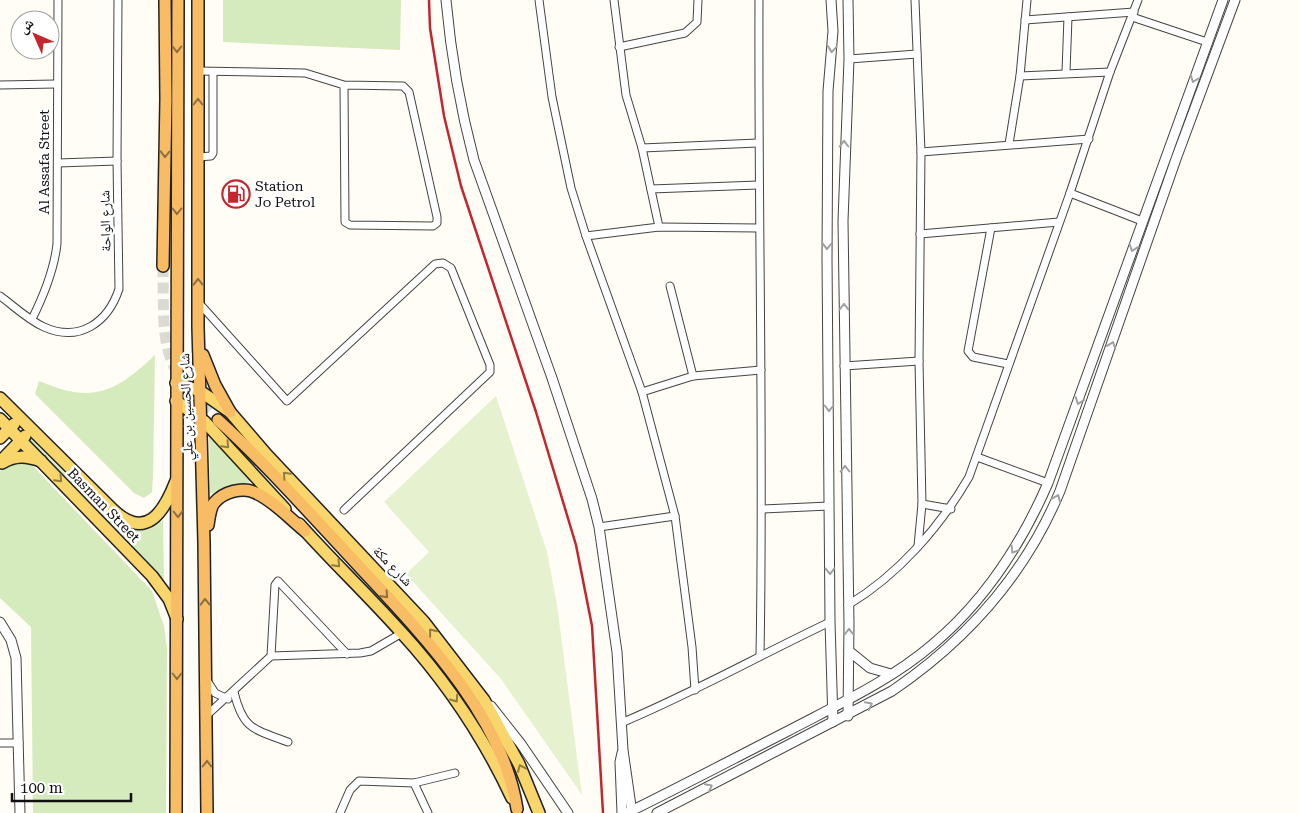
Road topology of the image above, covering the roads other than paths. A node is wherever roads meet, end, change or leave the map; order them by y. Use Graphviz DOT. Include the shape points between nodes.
graph roads {
  1 [pos="58,0"];
  2 [pos="118,0"];
  3 [pos="165,0"];
  4 [pos="178,0"];
  5 [pos="198,0"];
  6 [pos="446,0"];
  7 [pos="539,0"];
  8 [pos="614,0"];
  9 [pos="698,0"];
  10 [pos="759,0"];
  11 [pos="832,0"];
  12 [pos="848,0"];
  13 [pos="915,0"];
  14 [pos="1027,0"];
  15 [pos="1138,0"];
  16 [pos="1223,0"];
  17 [pos="1235,0"];
  18 [pos="1133,15"];
  19 [pos="1068,17"];
  20 [pos="1025,20"];
  21 [pos="1207,42"];
  22 [pos="619,48"];
  23 [pos="917,54"];
  24 [pos="1202,55"];
  25 [pos="849,59"];
  26 [pos="1214,60"];
  27 [pos="198,71"];
  28 [pos="213,72"];
  29 [pos="1066,72"];
  30 [pos="1110,72"];
  31 [pos="1020,76"];
  32 [pos="56,84"];
  33 [pos="344,85"];
  34 [pos="0,86"];
  35 [pos="213,124"];
  36 [pos="198,125"];
  37 [pos="1089,139"];
  38 [pos="758,143"];
  39 [pos="1009,144"];
  40 [pos="642,148"];
  41 [pos="921,152"];
  42 [pos="198,157"];
  43 [pos="117,161"];
  44 [pos="58,163"];
  45 [pos="758,184"];
  46 [pos="651,189"];
  47 [pos="1070,193"];
  48 [pos="1142,220"];
  49 [pos="828,221"];
  50 [pos="842,221"];
  51 [pos="1059,222"];
  52 [pos="659,227"];
  53 [pos="759,228"];
  54 [pos="991,228"];
  55 [pos="920,234"];
  56 [pos="586,236"];
  57 [pos="163,266"];
  58 [pos="670,286"];
  59 [pos="0,296"];
  60 [pos="198,303"];
  61 [pos="32,319"];
  62 [pos="199,341"];
  63 [pos="919,361"];
  64 [pos="1008,364"];
  65 [pos="844,366"];
  66 [pos="761,370"];
  67 [pos="693,376"];
  68 [pos="176,383"];
  69 [pos="200,391"];
  70 [pos="642,392"];
  71 [pos="0,398"];
  72 [pos="176,401"];
  73 [pos="230,412"];
  74 [pos="20,417"];
  75 [pos="201,418"];
  76 [pos="0,419"];
  77 [pos="218,420"];
  78 [pos="10,428"];
  79 [pos="31,429"];
  80 [pos="0,438"];
  81 [pos="21,440"];
  82 [pos="977,457"];
  83 [pos="42,462"];
  84 [pos="0,463"];
  85 [pos="177,477"];
  86 [pos="1048,483"];
  87 [pos="922,504"];
  88 [pos="829,506"];
  89 [pos="763,509"];
  90 [pos="951,509"];
  91 [pos="344,510"];
  92 [pos="675,516"];
  93 [pos="599,527"];
  94 [pos="305,531"];
  95 [pos="204,542"];
  96 [pos="918,546"];
  97 [pos="848,605"];
  98 [pos="177,619"];
  99 [pos="0,622"];
  100 [pos="830,622"];
  101 [pos="402,633"];
  102 [pos="849,651"];
  103 [pos="347,654"];
  104 [pos="760,655"];
  105 [pos="271,656"];
  106 [pos="891,674"];
  107 [pos="206,675"];
  108 [pos="695,690"];
  109 [pos="234,692"];
  110 [pos="849,697"];
  111 [pos="228,699"];
  112 [pos="484,700"];
  113 [pos="832,707"];
  114 [pos="206,716"];
  115 [pos="848,716"];
  116 [pos="833,722"];
  117 [pos="621,723"];
  118 [pos="288,742"];
  119 [pos="0,743"];
  120 [pos="20,743"];
  121 [pos="623,750"];
  122 [pos="455,773"];
  123 [pos="414,783"];
  124 [pos="518,811"];
  125 [pos="207,812"];
  126 [pos="630,812"];
  127 [pos="20,813"];
  128 [pos="176,813"];
  129 [pos="340,813"];
  130 [pos="428,813"];
  131 [pos="539,813"];
  132 [pos="568,813"];
  133 [pos="622,813"];
  134 [pos="658,813"];
  1 -- 32 [label="street, Al Assafa Street"];
  2 -- 43 [label="street, شارع الواحة"];
  3 -- 57 [label="highway, one-way"];
  4 -- 68 [label="highway, شارع الحسين بن علي, one-way"];
  5 -- 27 [label="highway, شارع الحسين بن علي"];
  6 -- 93 [label="street" via="451,54 474,160 552,378"];
  7 -- 56 [label="street" via="558,128"];
  8 -- 22 [label="street"];
  9 -- 22 [label="street" via="696,22 685,33"];
  10 -- 38 [label="street"];
  11 -- 49 [label="street, one-way"];
  12 -- 25 [label="street"];
  13 -- 23 [label="street"];
  14 -- 20 [label="street"];
  15 -- 18 [label="street"];
  16 -- 21 [label="street"];
  17 -- 26 [label="street"];
  18 -- 19 [label="street"];
  18 -- 21 [label="street"];
  18 -- 30 [label="street"];
  19 -- 20 [label="street"];
  19 -- 29 [label="street"];
  20 -- 31 [label="street"];
  21 -- 24 [label="street"];
  22 -- 40 [label="street" via="626,95"];
  23 -- 25 [label="street"];
  23 -- 41 [label="street"];
  24 -- 26 [label="street"];
  24 -- 48 [label="street, one-way"];
  50 -- 25 [label="street, one-way"];
  115 -- 26 [label="street, one-way" via="907,681 956,642 998,597 1040,532 1067,474"];
  27 -- 28 [label="street"];
  36 -- 27 [label="highway, شارع الحسين بن علي, one-way"];
  28 -- 33 [label="street" via="305,73"];
  28 -- 35 [label="street"];
  29 -- 30 [label="street"];
  29 -- 31 [label="street"];
  30 -- 37 [label="street"];
  31 -- 39 [label="street"];
  32 -- 34 [label="street"];
  32 -- 44 [label="street, Al Assafa Street"];
  33 -- 33 [label="street" via="400,84 409,92 437,217 433,226 350,225 345,222"];
  35 -- 36 [label="street"];
  35 -- 42 [label="street" via="212,154"];
  36 -- 42 [label="highway, شارع الحسين بن علي"];
  37 -- 39 [label="street"];
  37 -- 47 [label="street"];
  38 -- 40 [label="street"];
  38 -- 45 [label="street"];
  39 -- 41 [label="street"];
  40 -- 46 [label="street"];
  41 -- 55 [label="street"];
  60 -- 42 [label="highway, شارع الحسين بن علي, one-way"];
  43 -- 44 [label="street"];
  43 -- 61 [label="street, شارع الواحة" via="119,289 114,304 106,316 83,331 55,331"];
  44 -- 61 [label="street, Al Assafa Street" via="54,263"];
  45 -- 46 [label="street"];
  45 -- 53 [label="street"];
  46 -- 52 [label="street"];
  47 -- 48 [label="street"];
  47 -- 51 [label="street"];
  48 -- 86 [label="street, one-way"];
  49 -- 50 [label="street"];
  49 -- 88 [label="street, one-way"];
  65 -- 50 [label="street, one-way"];
  51 -- 54 [label="street"];
  51 -- 64 [label="street"];
  52 -- 53 [label="street"];
  52 -- 56 [label="street"];
  53 -- 66 [label="street"];
  54 -- 55 [label="street"];
  54 -- 64 [label="street" via="968,351 974,358"];
  55 -- 63 [label="street"];
  56 -- 70 [label="street"];
  58 -- 67 [label="street"];
  59 -- 61 [label="street, شارع الواحة"];
  60 -- 62 [label="highway, شارع الحسين بن علي"];
  60 -- 91 [label="street" via="287,401 435,264 443,263 452,268 490,364 490,372"];
  62 -- 69 [label="highway, شارع الحسين بن علي"];
  62 -- 73 [label="highway" via="208,371"];
  63 -- 65 [label="street"];
  63 -- 87 [label="street"];
  64 -- 82 [label="street"];
  97 -- 65 [label="street, one-way"];
  66 -- 67 [label="street"];
  66 -- 89 [label="street"];
  67 -- 70 [label="street"];
  68 -- 69 [label="main road, شارع مكة"];
  68 -- 72 [label="highway, شارع الحسين بن علي"];
  69 -- 73 [label="main road, شارع مكة"];
  69 -- 75 [label="highway, شارع الحسين بن علي"];
  70 -- 92 [label="street"];
  71 -- 74 [label="main road, Basman Street"];
  72 -- 75 [label="main road"];
  72 -- 85 [label="highway, شارع الحسين بن علي"];
  112 -- 73 [label="main road, شارع مكة, one-way" via="412,607"];
  74 -- 78 [label="main road"];
  74 -- 79 [label="main road, Basman Street"];
  75 -- 94 [label="main road, one-way"];
  75 -- 95 [label="highway, شارع الحسين بن علي"];
  76 -- 78 [label="main road, Basman Street"];
  77 -- 124 [label="highway, one-way" via="322,526 447,667 497,747 509,772"];
  78 -- 80 [label="main road"];
  78 -- 81 [label="main road, Basman Street"];
  79 -- 81 [label="main road"];
  79 -- 85 [label="main road, Basman Street" via="118,515 131,521 147,522 159,514 165,508"];
  81 -- 83 [label="main road, Basman Street"];
  81 -- 84 [label="main road"];
  82 -- 86 [label="street"];
  82 -- 90 [label="street"];
  83 -- 84 [label="main road" via="17,456"];
  83 -- 98 [label="main road, Basman Street, one-way" via="152,576 169,599"];
  85 -- 98 [label="highway, شارع الحسين بن علي, one-way"];
  86 -- 106 [label="street, one-way" via="1036,512 986,590 932,645"];
  87 -- 90 [label="street"];
  87 -- 96 [label="street"];
  88 -- 89 [label="street"];
  88 -- 100 [label="street, one-way"];
  89 -- 104 [label="street"];
  90 -- 96 [label="street"];
  92 -- 93 [label="street"];
  92 -- 108 [label="street"];
  93 -- 117 [label="street" via="617,652"];
  94 -- 95 [label="highway" via="255,492 238,490 222,496 213,504"];
  94 -- 101 [label="main road, one-way"];
  107 -- 95 [label="highway, شارع الحسين بن علي, one-way"];
  96 -- 97 [label="street" via="876,587"];
  102 -- 97 [label="street, one-way"];
  98 -- 128 [label="highway, شارع الحسين بن علي, one-way"];
  99 -- 120 [label="street" via="11,640 16,658"];
  100 -- 104 [label="street"];
  100 -- 113 [label="street"];
  101 -- 103 [label="street" via="371,651"];
  101 -- 124 [label="main road, one-way" via="464,712"];
  102 -- 106 [label="street" via="870,668"];
  102 -- 110 [label="street"];
  103 -- 105 [label="street"];
  103 -- 105 [label="street" via="278,581 275,585"];
  104 -- 108 [label="street"];
  105 -- 109 [label="street"];
  106 -- 110 [label="street"];
  107 -- 111 [label="street" via="209,688"];
  107 -- 114 [label="highway, شارع الحسين بن علي"];
  108 -- 117 [label="street"];
  109 -- 111 [label="street"];
  109 -- 118 [label="street" via="247,725"];
  110 -- 113 [label="street"];
  110 -- 115 [label="street"];
  111 -- 114 [label="street"];
  131 -- 112 [label="main road, شارع مكة, one-way" via="519,764"];
  112 -- 132 [label="street" via="521,744"];
  113 -- 116 [label="street"];
  113 -- 126 [label="street"];
  125 -- 114 [label="highway, شارع الحسين بن علي, one-way"];
  115 -- 116 [label="street"];
  134 -- 116 [label="street, one-way"];
  117 -- 121 [label="street"];
  119 -- 120 [label="street"];
  120 -- 127 [label="street"];
  121 -- 126 [label="street"];
  121 -- 133 [label="street" via="620,762"];
  122 -- 123 [label="street"];
  123 -- 129 [label="street" via="359,781 354,784"];
  123 -- 130 [label="street"];
}
